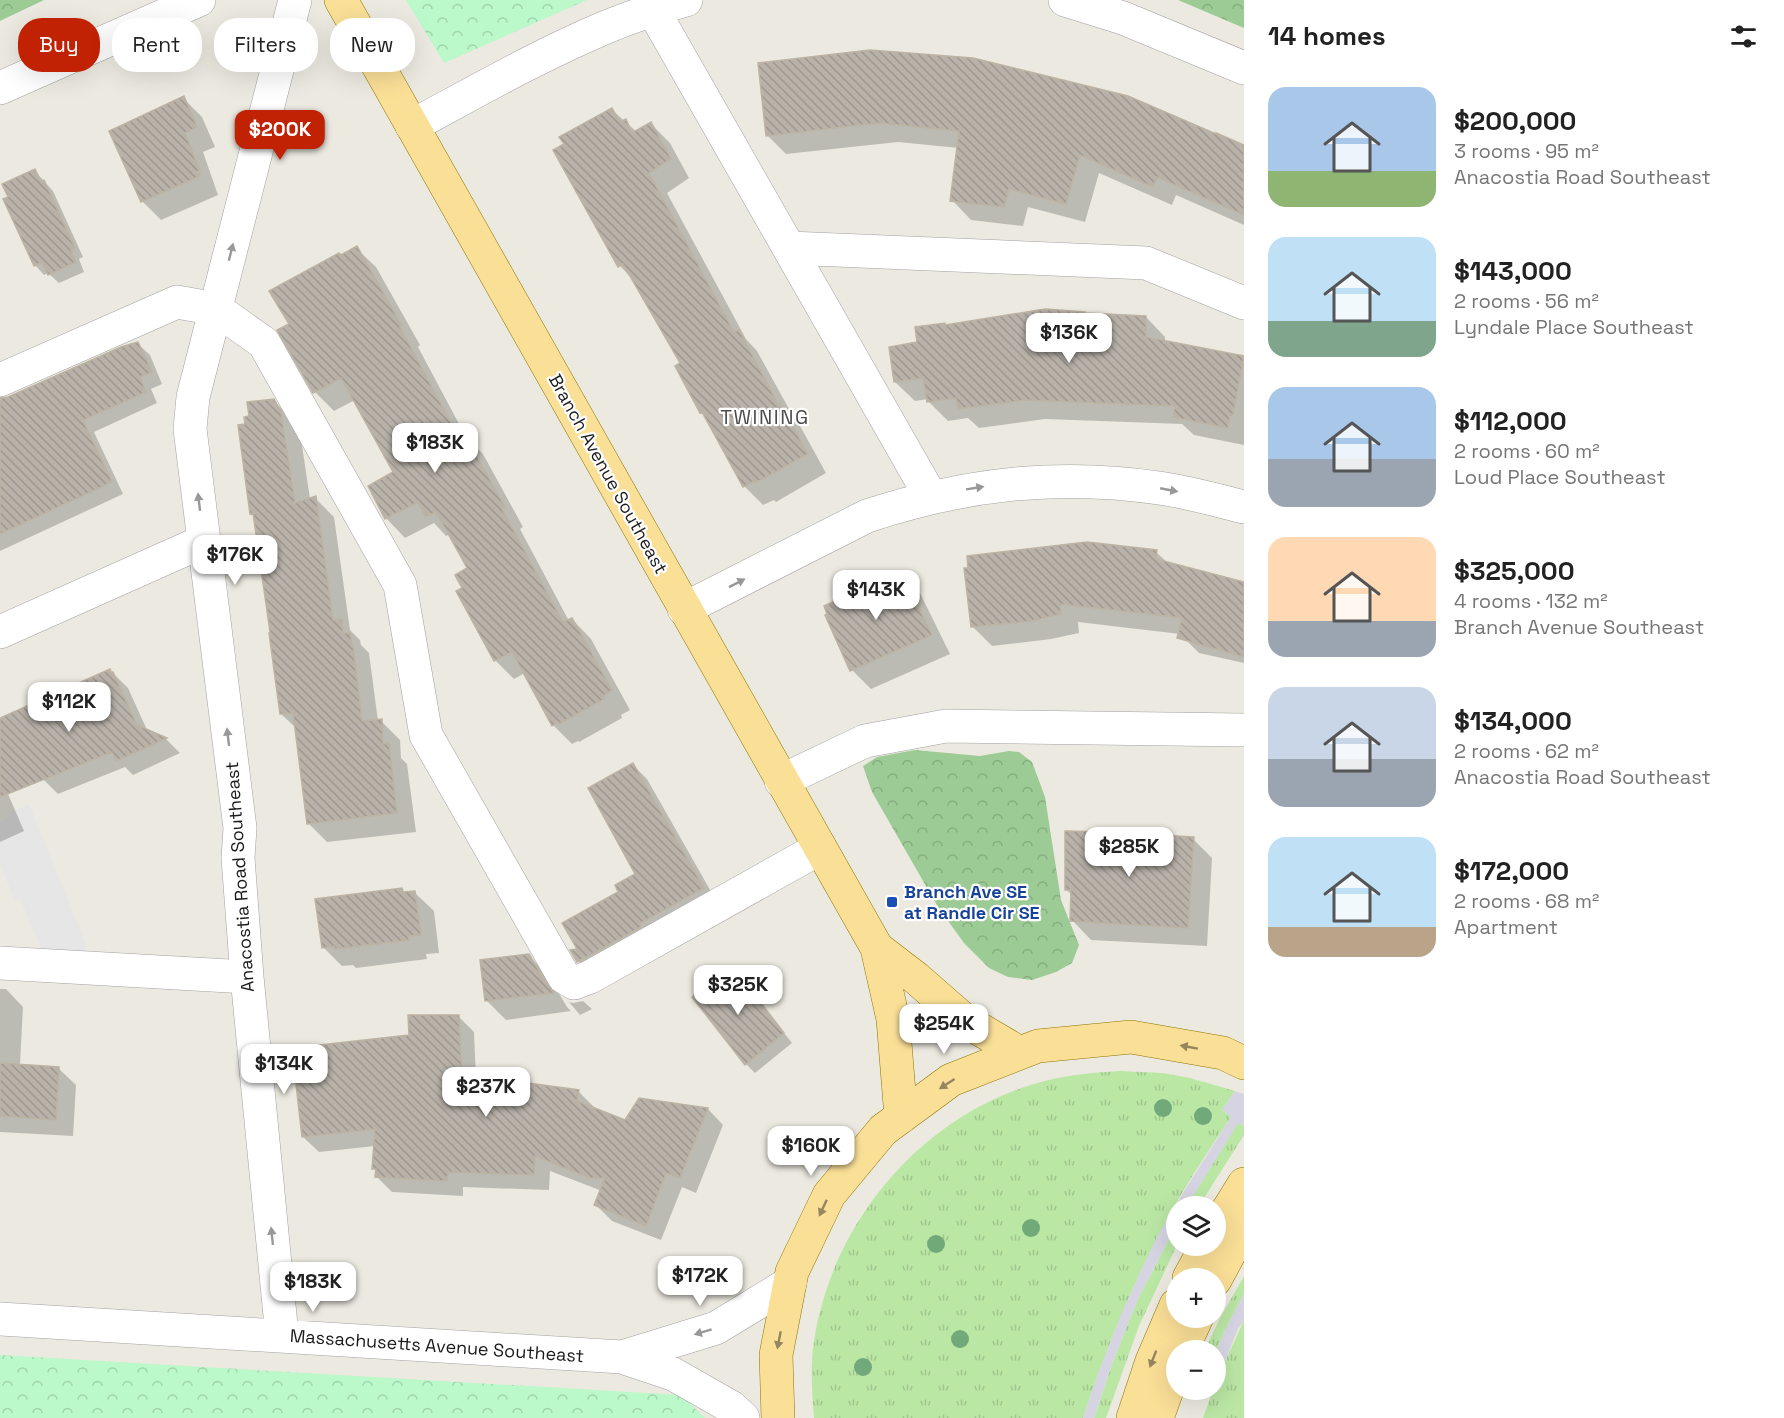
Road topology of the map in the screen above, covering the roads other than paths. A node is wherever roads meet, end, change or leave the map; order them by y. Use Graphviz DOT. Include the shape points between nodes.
graph roads {
  1 [pos="199,0"];
  2 [pos="295,0"];
  3 [pos="340,0"];
  4 [pos="686,0"];
  5 [pos="1065,0"];
  6 [pos="653,10"];
  7 [pos="1244,68"];
  8 [pos="0,88"];
  9 [pos="412,126"];
  10 [pos="789,248"];
  11 [pos="1244,303"];
  12 [pos="216,309"];
  13 [pos="0,380"];
  14 [pos="931,497"];
  15 [pos="1244,507"];
  16 [pos="204,542"];
  17 [pos="684,609"];
  18 [pos="0,632"];
  19 [pos="1244,730"];
  20 [pos="781,781"];
  21 [pos="820,848"];
  22 [pos="877,948"];
  23 [pos="0,963"];
  24 [pos="246,977"];
  25 [pos="1020,1053"];
  26 [pos="1244,1064"];
  27 [pos="901,1117"];
  28 [pos="1244,1184"];
  29 [pos="1226,1213"];
  30 [pos="1244,1226"];
  31 [pos="1221,1268"];
  32 [pos="790,1283"];
  33 [pos="0,1319"];
  34 [pos="1166,1328"];
  35 [pos="282,1336"];
  36 [pos="622,1358"];
  37 [pos="1166,1393"];
  38 [pos="742,1418"];
  39 [pos="778,1418"];
  40 [pos="1133,1418"];
  41 [pos="1157,1418"];
  1 -- 8 [label="street"];
  12 -- 2 [label="street, Anacostia Road Southeast, one-way"];
  3 -- 9 [label="main road, Branch Avenue Southeast"];
  4 -- 6 [label="street"];
  5 -- 7 [label="street" via="1123,18"];
  6 -- 9 [label="street" via="581,38"];
  6 -- 10 [label="street"];
  9 -- 17 [label="main road, Branch Avenue Southeast"];
  10 -- 11 [label="street" via="1146,263"];
  10 -- 14 [label="street"];
  12 -- 13 [label="street" via="177,302"];
  16 -- 12 [label="street, Anacostia Road Southeast, one-way" via="190,429 193,398"];
  12 -- 21 [label="street" via="264,343 400,585 426,735 564,976 574,983 590,977"];
  14 -- 15 [label="street, one-way" via="1029,482 1094,481 1161,488"];
  17 -- 14 [label="street, one-way" via="867,516"];
  16 -- 18 [label="street"];
  24 -- 16 [label="street, Anacostia Road Southeast, one-way" via="238,858 240,828"];
  17 -- 20 [label="main road, Branch Avenue Southeast"];
  19 -- 20 [label="street" via="946,726 865,741"];
  20 -- 21 [label="main road, Branch Avenue Southeast"];
  21 -- 22 [label="main road, Branch Avenue Southeast"];
  22 -- 25 [label="main road, Branch Avenue Southeast" via="964,1020"];
  22 -- 27 [label="main road, Branch Avenue Southeast" via="893,1019"];
  23 -- 24 [label="street"];
  35 -- 24 [label="street, Anacostia Road Southeast, one-way"];
  26 -- 25 [label="main road, one-way" via="1223,1053 1131,1037 1038,1046"];
  25 -- 27 [label="main road, one-way" via="951,1080"];
  27 -- 32 [label="main road, one-way" via="883,1130 828,1195"];
  28 -- 29 [label="main road"];
  30 -- 31 [label="main road"];
  32 -- 36 [label="street, Massachusetts Avenue Southeast, one-way" via="716,1328"];
  32 -- 39 [label="main road, one-way" via="776,1355"];
  33 -- 35 [label="street, Massachusetts Avenue Southeast"];
  34 -- 40 [label="main road, one-way"];
  35 -- 36 [label="street, Massachusetts Avenue Southeast"];
  36 -- 38 [label="street, Massachusetts Avenue Southeast" via="673,1374 731,1407"];
  37 -- 41 [label="main road"];
}
